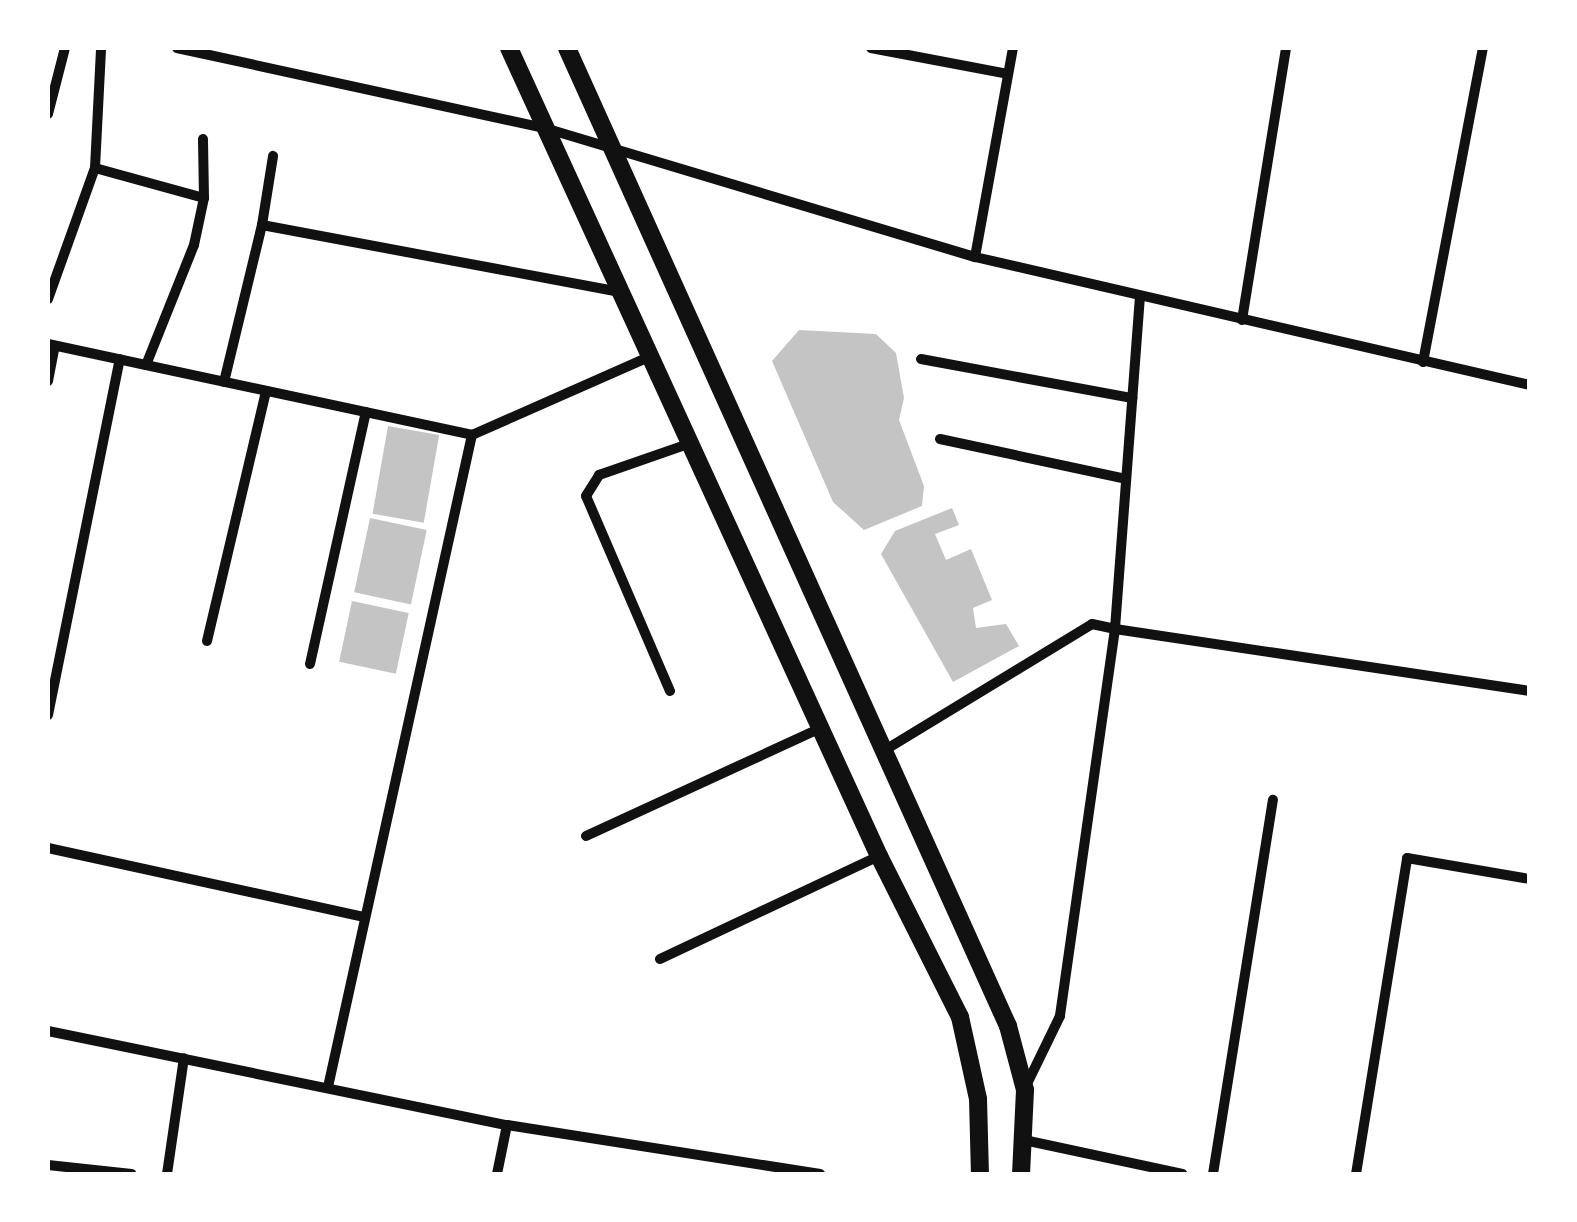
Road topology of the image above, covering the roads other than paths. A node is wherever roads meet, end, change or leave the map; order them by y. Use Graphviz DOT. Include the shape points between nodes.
graph roads {
  1 [pos="64,48"];
  2 [pos="101,48"];
  3 [pos="177,48"];
  4 [pos="509,48"];
  5 [pos="567,48"];
  6 [pos="871,48"];
  7 [pos="1013,48"];
  8 [pos="1286,48"];
  9 [pos="1483,48"];
  10 [pos="201,50"];
  11 [pos="1008,74"];
  12 [pos="48,114"];
  13 [pos="548,129"];
  14 [pos="203,140"];
  15 [pos="618,150"];
  16 [pos="273,156"];
  17 [pos="95,168"];
  18 [pos="204,198"];
  19 [pos="262,225"];
  20 [pos="975,258"];
  21 [pos="619,292"];
  22 [pos="1140,296"];
  23 [pos="48,299"];
  24 [pos="1242,320"];
  25 [pos="51,345"];
  26 [pos="651,356"];
  27 [pos="120,359"];
  28 [pos="921,359"];
  29 [pos="1423,362"];
  30 [pos="146,365"];
  31 [pos="48,381"];
  32 [pos="224,382"];
  33 [pos="1530,385"];
  34 [pos="266,391"];
  35 [pos="1132,398"];
  36 [pos="366,412"];
  37 [pos="472,435"];
  38 [pos="940,439"];
  39 [pos="691,443"];
  40 [pos="1126,479"];
  41 [pos="1114,628"];
  42 [pos="207,642"];
  43 [pos="310,664"];
  44 [pos="670,691"];
  45 [pos="1530,691"];
  46 [pos="48,715"];
  47 [pos="821,728"];
  48 [pos="885,750"];
  49 [pos="1273,800"];
  50 [pos="586,836"];
  51 [pos="48,848"];
  52 [pos="879,856"];
  53 [pos="1530,880"];
  54 [pos="365,917"];
  55 [pos="660,958"];
  56 [pos="48,1031"];
  57 [pos="184,1058"];
  58 [pos="328,1086"];
  59 [pos="1024,1090"];
  60 [pos="507,1125"];
  61 [pos="1024,1140"];
  62 [pos="48,1166"];
  63 [pos="132,1174"];
  64 [pos="167,1174"];
  65 [pos="496,1174"];
  66 [pos="820,1174"];
  67 [pos="980,1174"];
  68 [pos="1021,1174"];
  69 [pos="1182,1174"];
  70 [pos="1212,1174"];
  71 [pos="1356,1174"];
  1 -- 12 [label="street"];
  2 -- 17 [label="street"];
  3 -- 10 [label="street"];
  4 -- 13 [label="street"];
  5 -- 15 [label="street"];
  6 -- 11 [label="street"];
  7 -- 11 [label="street"];
  8 -- 24 [label="street"];
  9 -- 29 [label="street"];
  10 -- 13 [label="street"];
  11 -- 20 [label="street"];
  13 -- 15 [label="street"];
  13 -- 21 [label="street"];
  14 -- 18 [label="street"];
  15 -- 20 [label="street"];
  15 -- 48 [label="street"];
  16 -- 19 [label="street"];
  17 -- 18 [label="street"];
  17 -- 23 [label="street"];
  18 -- 30 [label="street" via="194,245"];
  19 -- 21 [label="street"];
  19 -- 32 [label="street"];
  20 -- 22 [label="street"];
  21 -- 26 [label="street"];
  22 -- 24 [label="street"];
  22 -- 35 [label="street"];
  24 -- 29 [label="street"];
  25 -- 27 [label="street"];
  25 -- 31 [label="street"];
  26 -- 37 [label="street"];
  26 -- 39 [label="street"];
  27 -- 30 [label="street"];
  27 -- 46 [label="street"];
  28 -- 35 [label="street"];
  29 -- 33 [label="street"];
  30 -- 32 [label="street"];
  32 -- 34 [label="street"];
  34 -- 36 [label="street"];
  34 -- 42 [label="street"];
  35 -- 40 [label="street"];
  36 -- 37 [label="street"];
  36 -- 43 [label="street"];
  37 -- 54 [label="street"];
  38 -- 40 [label="street"];
  39 -- 44 [label="street" via="599,474 586,496"];
  39 -- 47 [label="street"];
  40 -- 41 [label="street"];
  41 -- 45 [label="street"];
  41 -- 48 [label="street" via="1092,624"];
  41 -- 59 [label="street" via="1060,1016"];
  47 -- 50 [label="street"];
  47 -- 52 [label="street"];
  48 -- 59 [label="street" via="1008,1026"];
  49 -- 70 [label="street"];
  51 -- 54 [label="street"];
  52 -- 55 [label="street"];
  52 -- 67 [label="street" via="960,1017 978,1099"];
  53 -- 71 [label="street" via="1407,858"];
  54 -- 58 [label="street"];
  56 -- 57 [label="street"];
  57 -- 58 [label="street"];
  57 -- 64 [label="street"];
  58 -- 60 [label="street"];
  59 -- 61 [label="street"];
  60 -- 65 [label="street"];
  60 -- 66 [label="street"];
  61 -- 68 [label="street"];
  61 -- 69 [label="street"];
  62 -- 63 [label="street"];
}
